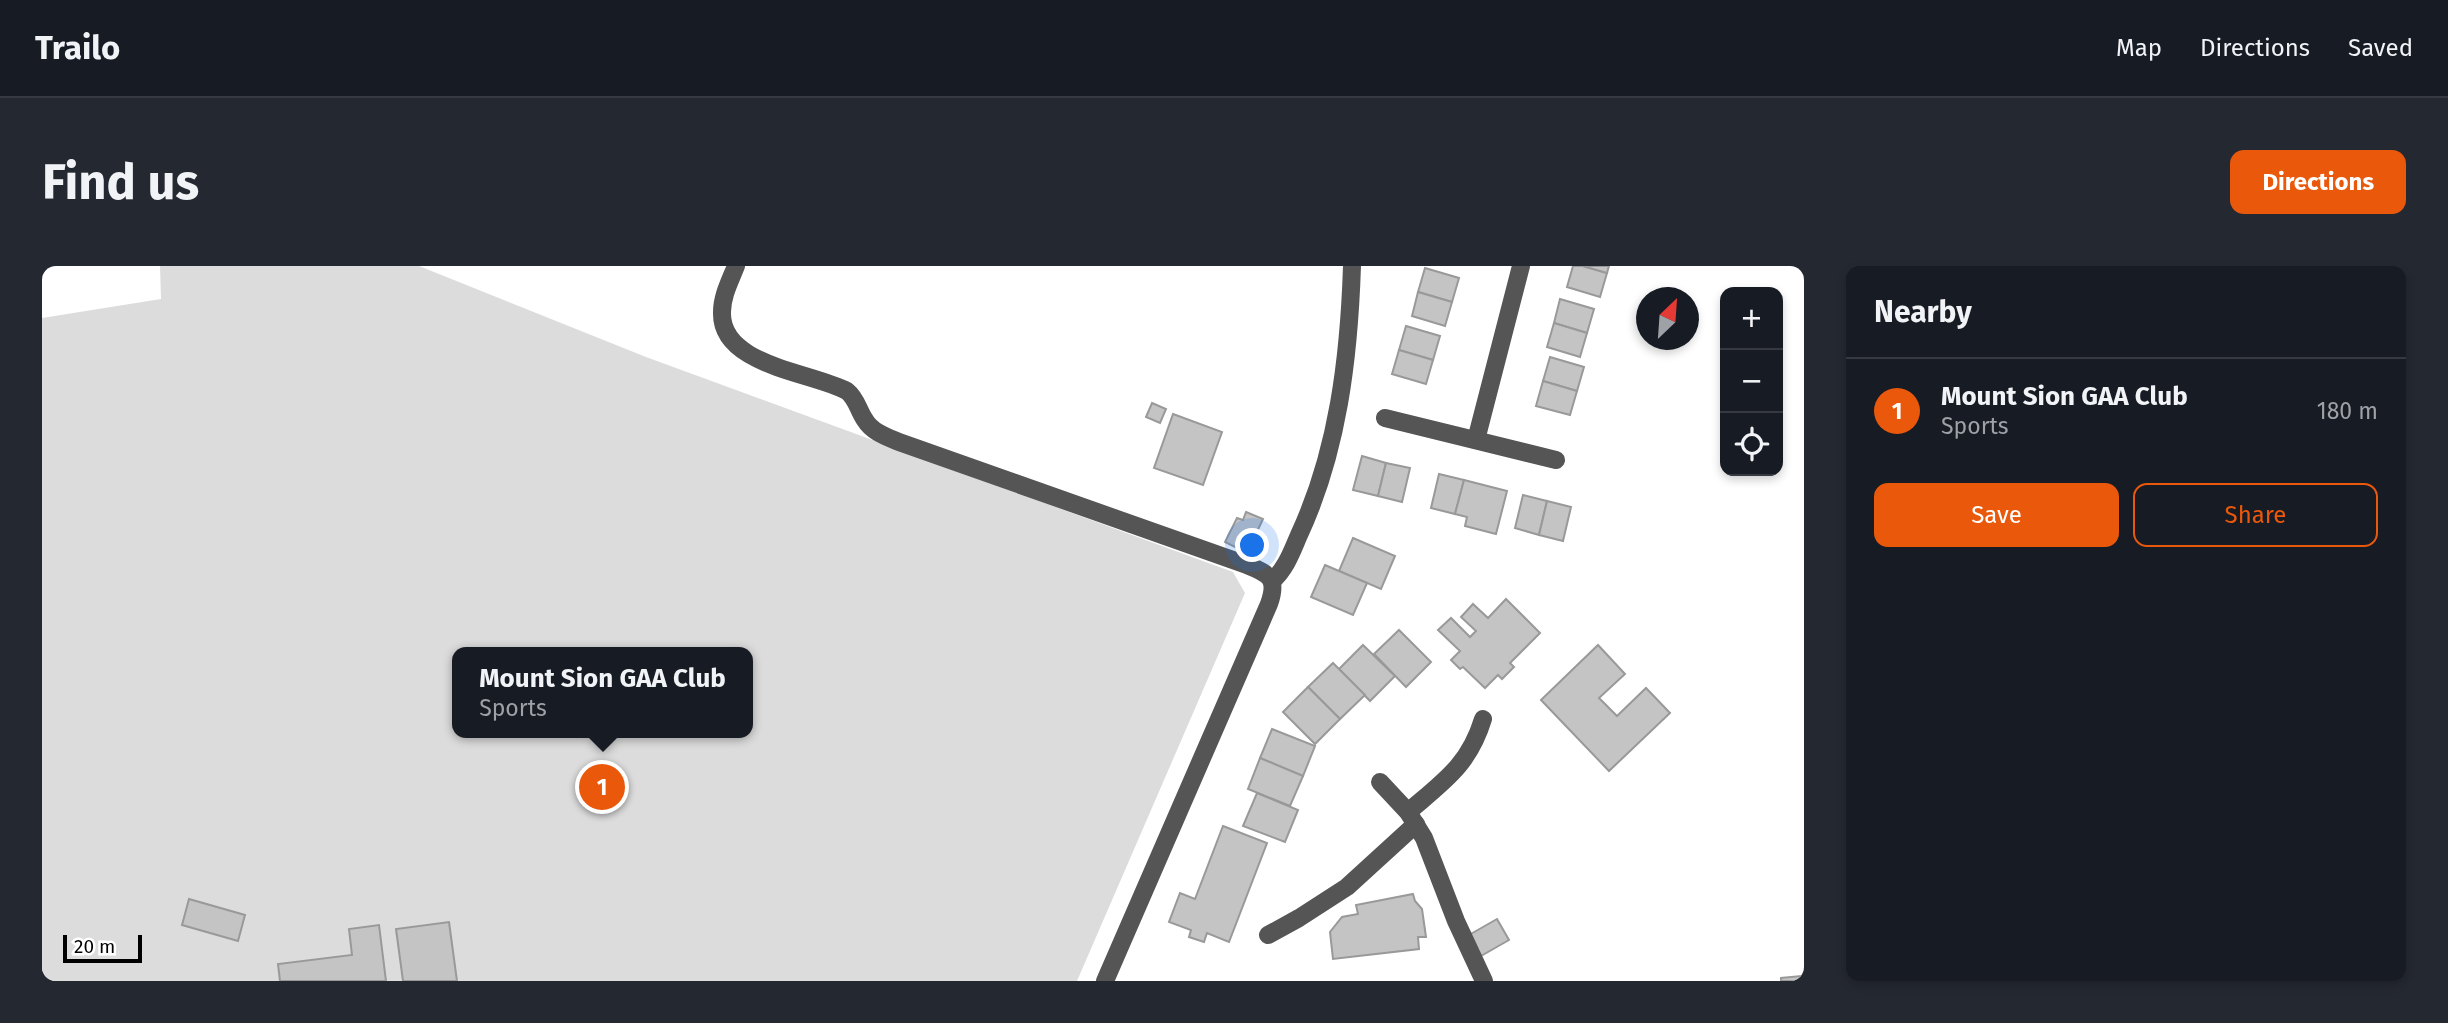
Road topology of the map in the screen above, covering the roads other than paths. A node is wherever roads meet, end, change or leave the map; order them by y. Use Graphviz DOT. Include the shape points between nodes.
graph roads {
  1 [pos="736,266"];
  2 [pos="1352,266"];
  3 [pos="1521,266"];
  4 [pos="1385,418"];
  5 [pos="1476,440"];
  6 [pos="1556,460"];
  7 [pos="1272,581"];
  8 [pos="1483,719"];
  9 [pos="1380,782"];
  10 [pos="1412,818"];
  11 [pos="1268,935"];
  12 [pos="1105,981"];
  13 [pos="1484,981"];
  1 -- 7 [label="street" via="721,315 731,340 765,363 847,391 865,420 881,434 1247,565"];
  2 -- 7 [label="street" via="1347,345 1330,449 1302,529 1285,566"];
  3 -- 5 [label="street"];
  4 -- 5 [label="street"];
  5 -- 6 [label="street"];
  7 -- 12 [label="street" via="1269,604"];
  8 -- 10 [label="street" via="1465,759"];
  9 -- 10 [label="street"];
  10 -- 11 [label="street" via="1347,887"];
  10 -- 13 [label="street"];
}
